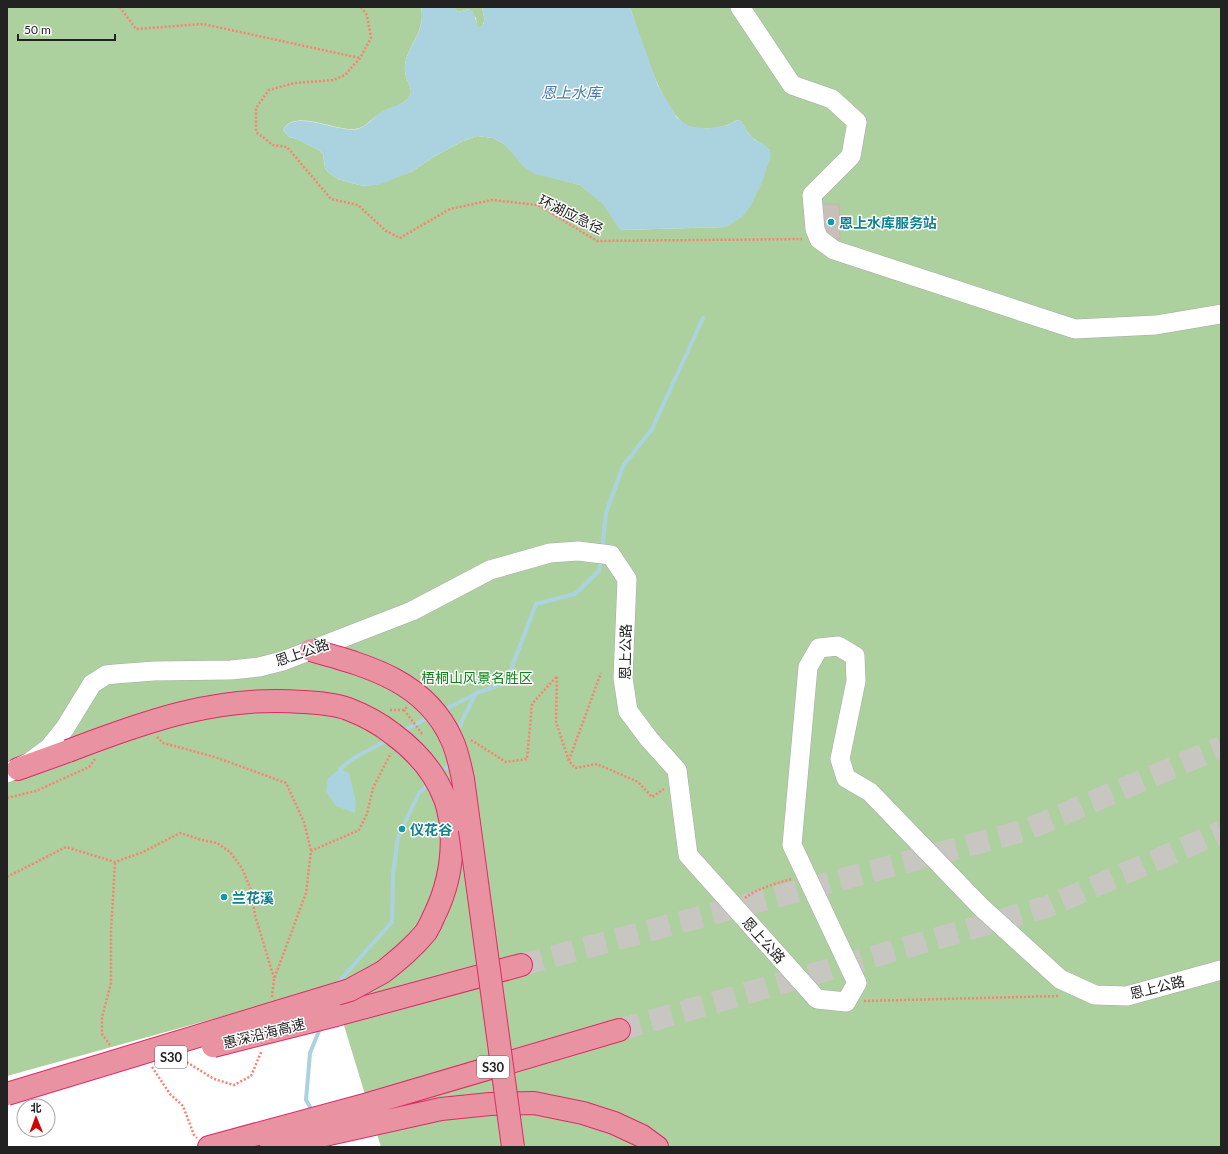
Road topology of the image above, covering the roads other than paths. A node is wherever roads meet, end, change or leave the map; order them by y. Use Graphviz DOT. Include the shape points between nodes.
graph roads {
  1 [pos="740,7"];
  2 [pos="1221,314"];
  3 [pos="311,650"];
  4 [pos="12,771"];
  5 [pos="520,965"];
  6 [pos="1221,970"];
  7 [pos="619,1030"];
  8 [pos="7,1094"];
  9 [pos="7,1098"];
  10 [pos="369,1114"];
  11 [pos="203,1143"];
  12 [pos="271,1147"];
  13 [pos="513,1147"];
  14 [pos="657,1147"];
  1 -- 2 [label="street" via="792,85 832,99 857,122 851,156 812,195 815,229 819,239 834,250 1075,329 1156,326"];
  3 -- 4 [label="street, 恩上公路" via="259,667 231,670 146,671 102,677 92,684 58,739 41,755"];
  3 -- 6 [label="street, 恩上公路" via="412,611 490,570 550,553 578,551 611,555 627,579 623,678 628,711 677,770 688,855 816,999 846,1002 858,983 792,845 808,667 819,648 838,646 855,656 856,681 840,758 846,778 870,792 981,908 1060,979 1095,995 1127,996"];
  3 -- 13 [label="highway, bridge" via="378,670 396,680 429,705 452,740 463,779"];
  4 -- 8 [label="highway, bridge" via="128,728 192,710 248,702 319,703 347,708 369,718 405,742 423,760 445,799 453,843 442,900 427,931 383,972 350,990"];
  5 -- 9 [label="highway, 惠深沿海高速 / S30, bridge" via="336,1015"];
  7 -- 10 [label="highway, S30"];
  10 -- 11 [label="highway, S30"];
  10 -- 12 [label="highway"];
  10 -- 14 [label="highway" via="534,1103 583,1113 614,1123 642,1136"];
}
